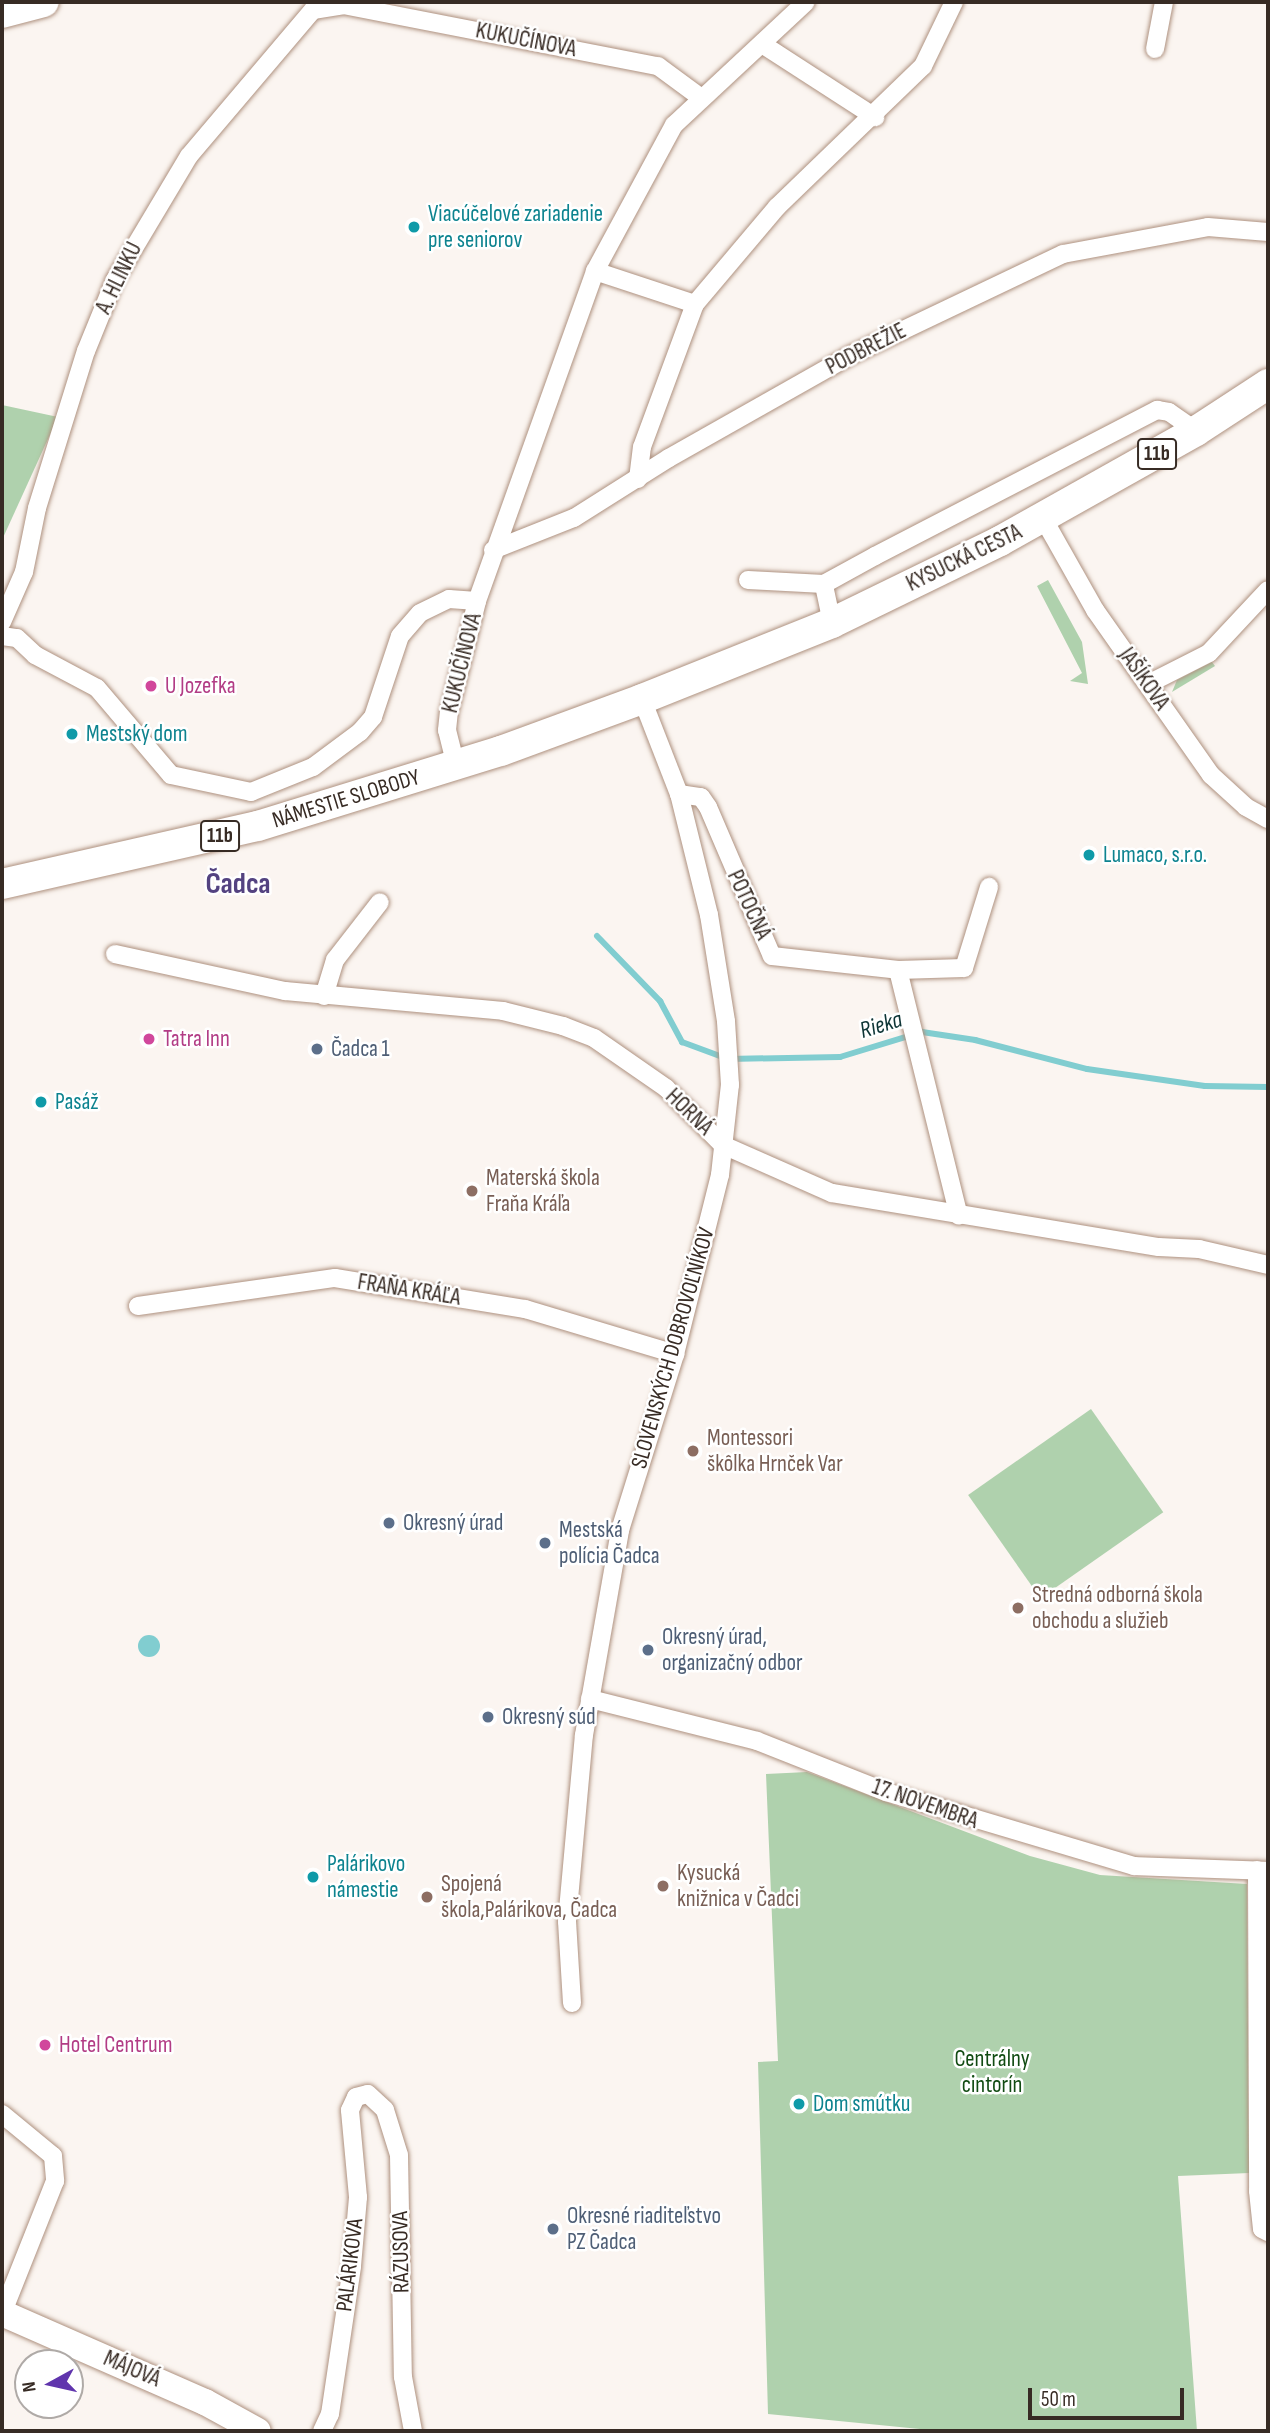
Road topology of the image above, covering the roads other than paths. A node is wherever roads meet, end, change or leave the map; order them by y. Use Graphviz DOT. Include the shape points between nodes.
graph roads {
  1 [pos="44,2"];
  2 [pos="806,2"];
  3 [pos="954,2"];
  4 [pos="1164,2"];
  5 [pos="343,5"];
  6 [pos="2,13"];
  7 [pos="762,44"];
  8 [pos="1155,49"];
  9 [pos="700,97"];
  10 [pos="875,117"];
  11 [pos="1268,232"];
  12 [pos="594,271"];
  13 [pos="695,304"];
  14 [pos="1268,384"];
  15 [pos="1196,432"];
  16 [pos="638,479"];
  17 [pos="1043,518"];
  18 [pos="493,550"];
  19 [pos="748,580"];
  20 [pos="824,584"];
  21 [pos="1268,590"];
  22 [pos="477,601"];
  23 [pos="2,622"];
  24 [pos="832,622"];
  25 [pos="2,636"];
  26 [pos="1148,684"];
  27 [pos="642,699"];
  28 [pos="456,766"];
  29 [pos="679,794"];
  30 [pos="1268,820"];
  31 [pos="2,884"];
  32 [pos="989,887"];
  33 [pos="380,902"];
  34 [pos="115,954"];
  35 [pos="898,970"];
  36 [pos="324,996"];
  37 [pos="723,1145"];
  38 [pos="959,1216"];
  39 [pos="1268,1265"];
  40 [pos="138,1306"];
  41 [pos="675,1354"];
  42 [pos="590,1699"];
  43 [pos="1263,1870"];
  44 [pos="572,2003"];
  45 [pos="356,2097"];
  46 [pos="2,2114"];
  47 [pos="1268,2232"];
  48 [pos="2,2313"];
  49 [pos="258,2431"];
  50 [pos="321,2431"];
  51 [pos="414,2431"];
  1 -- 6 [label="main road"];
  2 -- 7 [label="street, KUKUČÍNOVA"];
  3 -- 10 [label="street" via="923,66"];
  4 -- 8 [label="street"];
  5 -- 9 [label="street, KUKUČÍNOVA" via="658,66"];
  5 -- 23 [label="street, A. HLINKU" via="313,10 294,27 189,156 127,257 86,351 37,508 24,572"];
  7 -- 9 [label="street, KUKUČÍNOVA"];
  7 -- 10 [label="street"];
  9 -- 12 [label="street, KUKUČÍNOVA" via="660,146"];
  10 -- 13 [label="street" via="777,207"];
  11 -- 16 [label="street, PODBREŽIE" via="1208,227 1063,254 849,356"];
  12 -- 13 [label="street"];
  12 -- 18 [label="street, KUKUČÍNOVA"];
  13 -- 16 [label="street" via="642,447"];
  14 -- 15 [label="main road, KYSUCKÁ CESTA / 11b"];
  15 -- 17 [label="main road, KYSUCKÁ CESTA / 11b"];
  15 -- 20 [label="street" via="1169,412 1157,410"];
  16 -- 18 [label="street, PODBREŽIE" via="574,518"];
  17 -- 24 [label="main road, KYSUCKÁ CESTA / 11b"];
  17 -- 26 [label="street, JAŠÍKOVA" via="1095,610"];
  18 -- 22 [label="street, KUKUČÍNOVA"];
  19 -- 20 [label="street"];
  20 -- 24 [label="street"];
  21 -- 26 [label="street" via="1209,653"];
  22 -- 25 [label="street, KUKUČÍNOVA" via="449,599 420,613 400,636 381,697 360,732 313,766 251,792 171,775 97,688 35,655 17,638"];
  22 -- 28 [label="street, KUKUČÍNOVA" via="449,712 447,730"];
  24 -- 27 [label="main road, KYSUCKÁ CESTA / 11b"];
  26 -- 30 [label="street, JAŠÍKOVA" via="1211,775"];
  27 -- 28 [label="main road, NÁMESTIE SLOBODY / 11b"];
  27 -- 29 [label="street, SLOVENSKÝCH DOBROVOĽNÍKOV"];
  28 -- 31 [label="main road, NÁMESTIE SLOBODY / 11b" via="209,839"];
  29 -- 35 [label="street, POTOČNÁ" via="701,797 708,807 772,956"];
  29 -- 37 [label="street, SLOVENSKÝCH DOBROVOĽNÍKOV" via="709,915 726,1021 730,1084"];
  32 -- 35 [label="street, POTOČNÁ" via="964,968"];
  33 -- 36 [label="street" via="335,960"];
  34 -- 36 [label="street, HORNÁ" via="207,977"];
  35 -- 38 [label="street"];
  36 -- 37 [label="street, HORNÁ" via="503,1011 594,1038 666,1088"];
  37 -- 38 [label="street, HORNÁ" via="832,1193"];
  37 -- 41 [label="street, SLOVENSKÝCH DOBROVOĽNÍKOV" via="720,1177"];
  38 -- 39 [label="street, HORNÁ" via="1199,1249"];
  40 -- 41 [label="street, FRAŇA KRÁĽA" via="335,1279 525,1308"];
  41 -- 42 [label="street, SLOVENSKÝCH DOBROVOĽNÍKOV" via="620,1530"];
  42 -- 43 [label="street, 17. NOVEMBRA" via="722,1730 807,1758 886,1793 1134,1866"];
  42 -- 44 [label="street, SLOVENSKÝCH DOBROVOĽNÍKOV" via="567,1921"];
  43 -- 47 [label="street" via="1258,2191 1262,2229"];
  45 -- 50 [label="street, PALÁRIKOVA" via="350,2110 358,2197 352,2266 330,2414"];
  45 -- 51 [label="street, RÁZUSOVA" via="368,2094 385,2110 399,2155 403,2377"];
  46 -- 48 [label="street" via="53,2156 55,2181"];
  48 -- 49 [label="main road, MÁJOVÁ" via="193,2396"];
}
